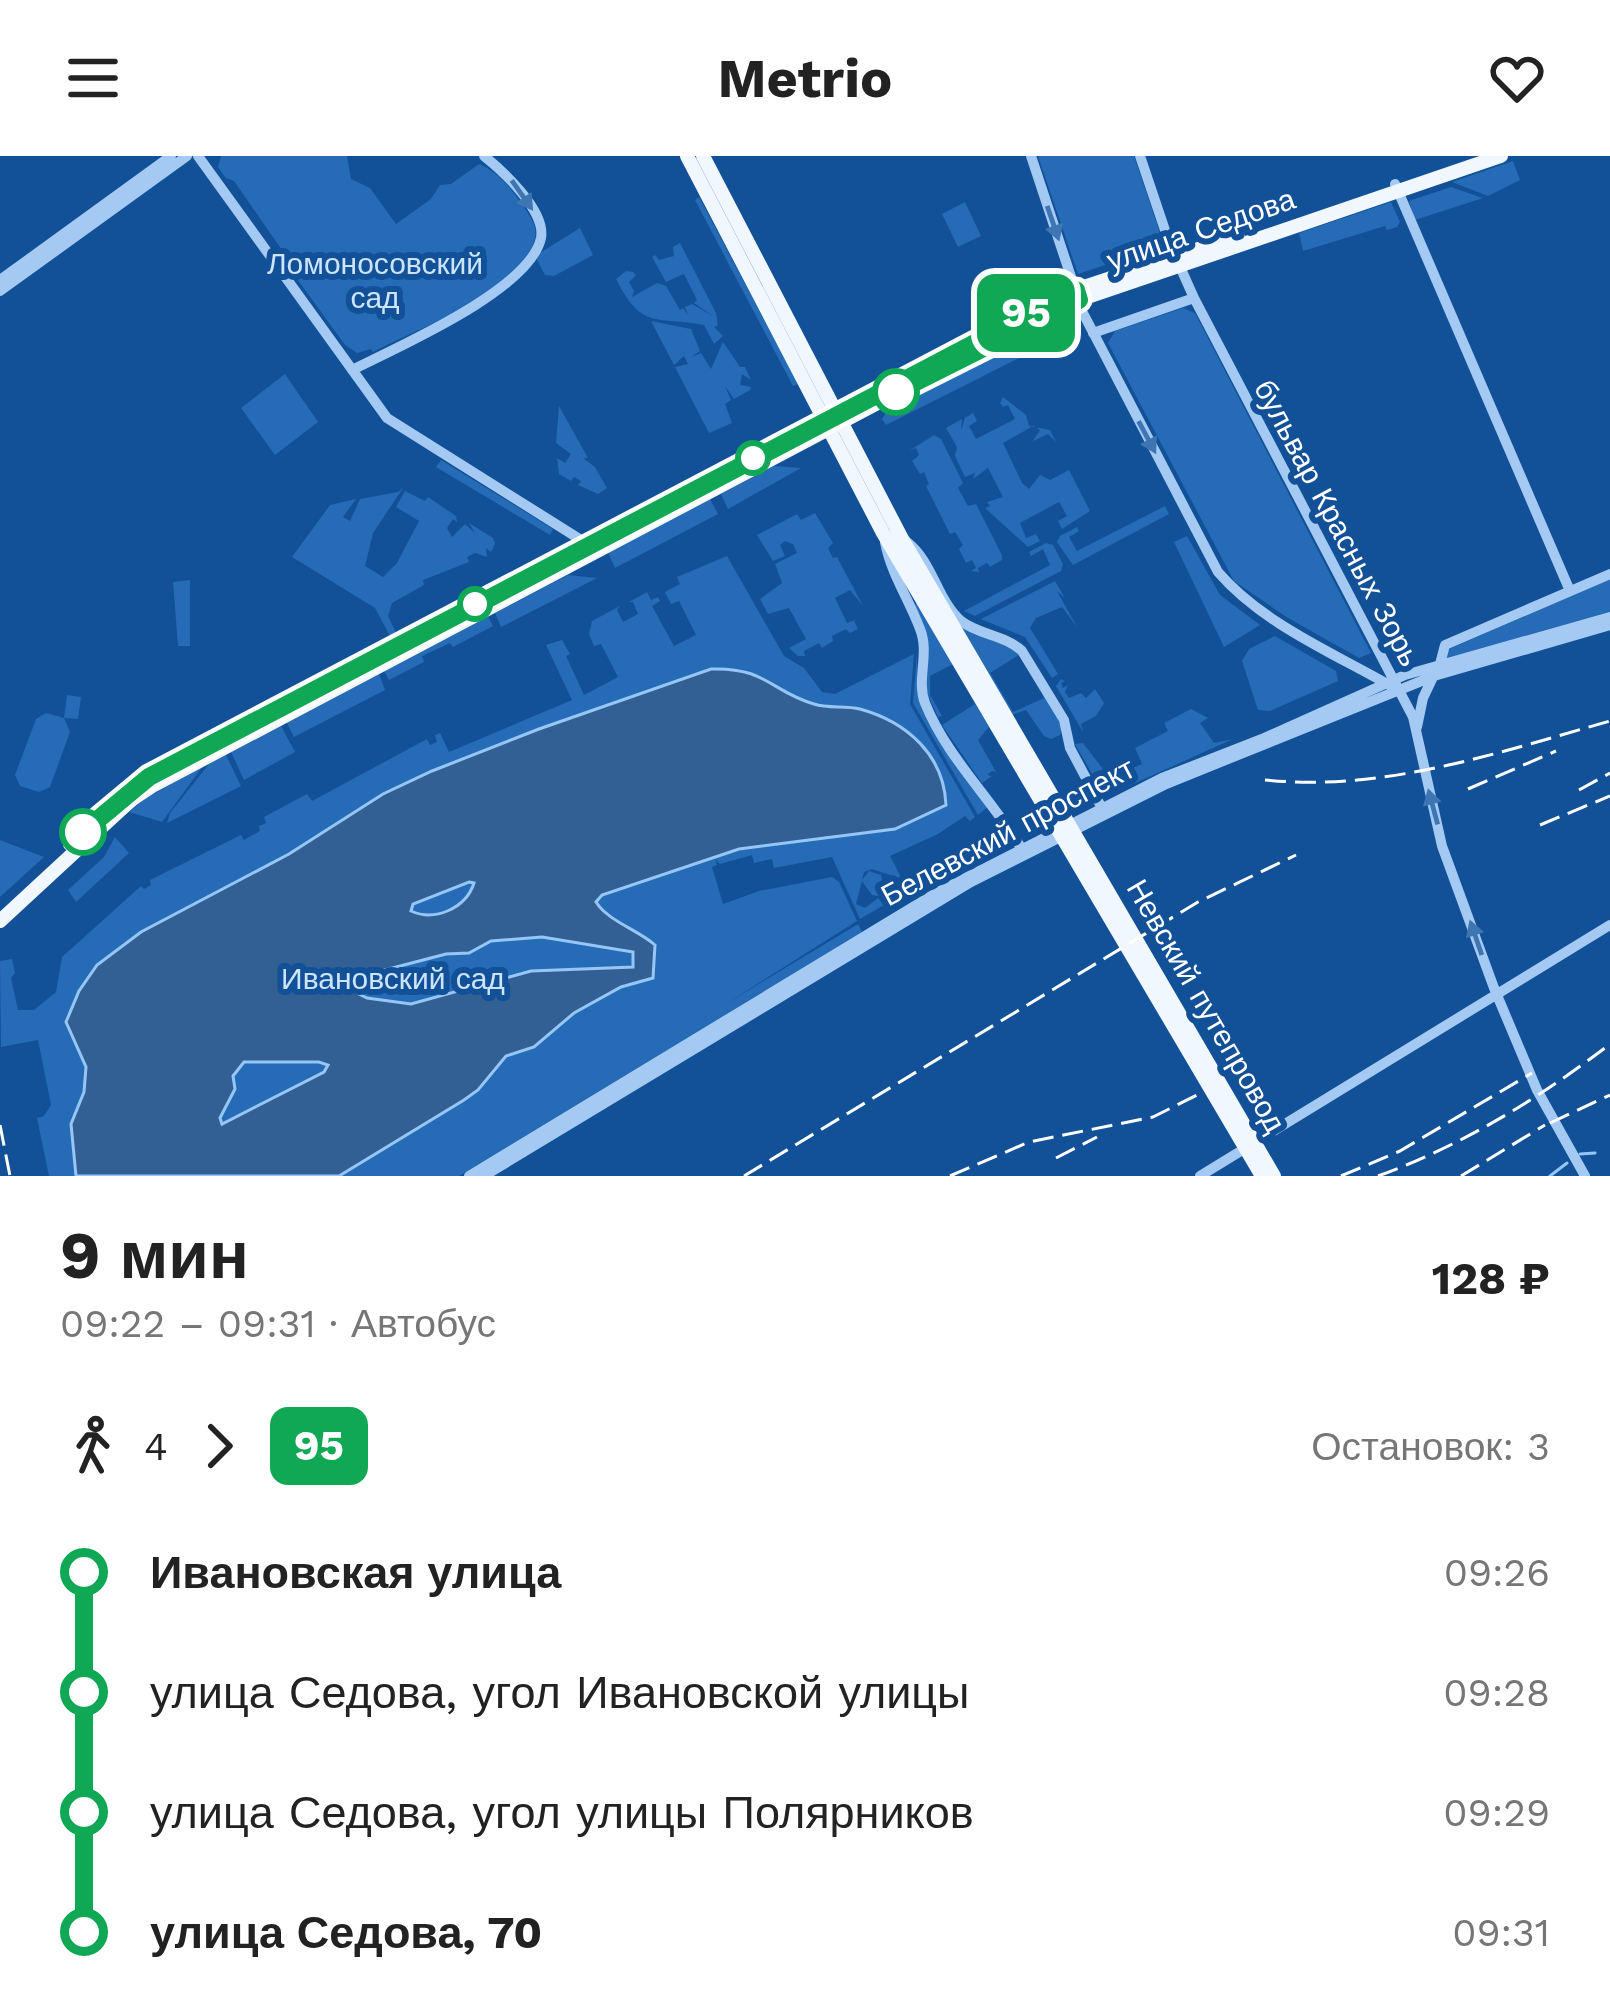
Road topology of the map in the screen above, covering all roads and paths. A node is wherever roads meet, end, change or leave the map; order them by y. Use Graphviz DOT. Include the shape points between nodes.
graph roads {
  1 [pos="171,156"];
  2 [pos="187,156"];
  3 [pos="198,156"];
  4 [pos="484,156"];
  5 [pos="686,156"];
  6 [pos="703,156"];
  7 [pos="1031,156"];
  8 [pos="1140,156"];
  9 [pos="1477,156"];
  10 [pos="1501,156"];
  11 [pos="1396,188"];
  12 [pos="1177,262"];
  13 [pos="0,280"];
  14 [pos="0,291"];
  15 [pos="1077,295"];
  16 [pos="1193,298"];
  17 [pos="1093,333"];
  18 [pos="352,370"];
  19 [pos="832,421"];
  20 [pos="901,537"];
  21 [pos="593,548"];
  22 [pos="1610,574"];
  23 [pos="909,590"];
  24 [pos="1570,591"];
  25 [pos="1610,621"];
  26 [pos="1437,670"];
  27 [pos="1392,685"];
  28 [pos="1416,730"];
  29 [pos="1104,811"];
  30 [pos="1057,814"];
  31 [pos="1023,852"];
  32 [pos="1087,866"];
  33 [pos="0,908"];
  34 [pos="0,921"];
  35 [pos="1610,926"];
  36 [pos="1496,995"];
  37 [pos="469,1176"];
  38 [pos="484,1176"];
  39 [pos="1200,1176"];
  40 [pos="1262,1176"];
  41 [pos="1274,1176"];
  42 [pos="1585,1176"];
  1 -- 13 [label="street"];
  2 -- 14 [label="street"];
  3 -- 18 [label="street"];
  4 -- 18 [label="street, one-way" via="536,214 538,245 505,288"];
  5 -- 19 [label="main road"];
  6 -- 19 [label="main road"];
  7 -- 15 [label="street, бульвар Красных Зорь, one-way"];
  8 -- 12 [label="street, бульвар Красных Зорь"];
  9 -- 11 [label="main road, улица Седова"];
  10 -- 11 [label="main road, улица Седова"];
  11 -- 12 [label="main road, улица Седова"];
  11 -- 24 [label="street"];
  12 -- 15 [label="main road, улица Седова"];
  12 -- 16 [label="street, бульвар Красных Зорь"];
  15 -- 17 [label="street, бульвар Красных Зорь"];
  15 -- 19 [label="main road, улица Седова"];
  16 -- 17 [label="street, улица Седова"];
  16 -- 27 [label="street, бульвар Красных Зорь"];
  17 -- 27 [label="street, бульвар Красных Зорь, one-way" via="1238,596"];
  18 -- 21 [label="street" via="394,424"];
  19 -- 20 [label="main road"];
  19 -- 21 [label="main road, улица Седова"];
  19 -- 23 [label="main road"];
  20 -- 29 [label="street" via="920,552 959,619 1022,651"];
  20 -- 30 [label="main road"];
  21 -- 33 [label="main road, улица Седова" via="149,777"];
  21 -- 34 [label="main road, улица Седова" via="145,790"];
  22 -- 24 [label="street"];
  23 -- 30 [label="main road"];
  23 -- 31 [label="street" via="924,640 925,703"];
  24 -- 26 [label="street" via="1445,645"];
  25 -- 26 [label="street, Белевский проспект"];
  26 -- 27 [label="street, Белевский проспект"];
  26 -- 28 [label="street"];
  27 -- 28 [label="street"];
  27 -- 29 [label="street, Белевский проспект" via="1177,770"];
  36 -- 28 [label="street, one-way" via="1442,846"];
  29 -- 31 [label="street, Белевский проспект"];
  30 -- 32 [label="main road"];
  31 -- 37 [label="street, Белевский проспект" via="936,893"];
  31 -- 38 [label="street, Белевский проспект"];
  32 -- 40 [label="main road, Невский путепровод"];
  32 -- 41 [label="main road, Невский путепровод"];
  35 -- 36 [label="street"];
  36 -- 39 [label="street"];
  36 -- 42 [label="street"];
}
